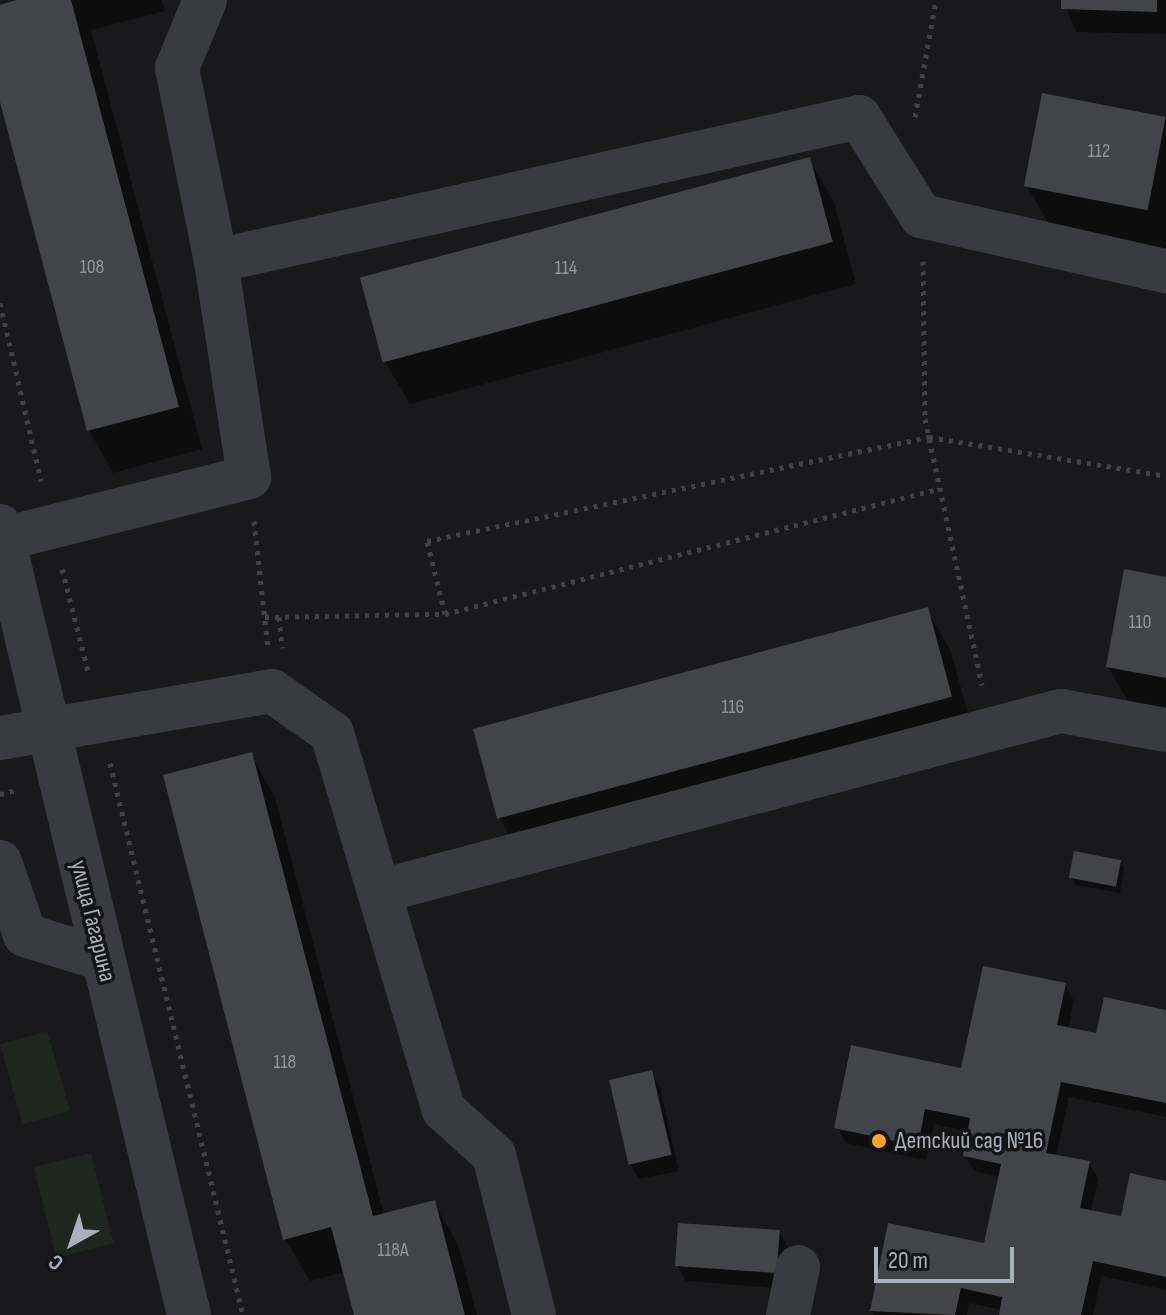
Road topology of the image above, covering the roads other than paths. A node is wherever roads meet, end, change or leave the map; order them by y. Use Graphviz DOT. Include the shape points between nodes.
graph roads {
  1 [pos="205,0"];
  2 [pos="216,261"];
  3 [pos="1166,271"];
  4 [pos="2,532"];
  5 [pos="46,730"];
  6 [pos="1166,730"];
  7 [pos="0,738"];
  8 [pos="0,862"];
  9 [pos="381,891"];
  10 [pos="102,959"];
  11 [pos="798,1267"];
  12 [pos="189,1315"];
  13 [pos="534,1315"];
  14 [pos="788,1315"];
  1 -- 2 [label="street" via="177,68"];
  2 -- 3 [label="street" via="859,117 912,199"];
  2 -- 4 [label="street" via="249,477 52,529"];
  4 -- 5 [label="street, улица Гагарина"];
  5 -- 7 [label="street"];
  5 -- 9 [label="street" via="272,691 332,733"];
  5 -- 10 [label="street, улица Гагарина"];
  6 -- 9 [label="street" via="1061,711"];
  8 -- 10 [label="street" via="25,935"];
  9 -- 13 [label="street" via="444,1110 494,1155"];
  10 -- 12 [label="street, улица Гагарина"];
  11 -- 14 [label="street"];
}
